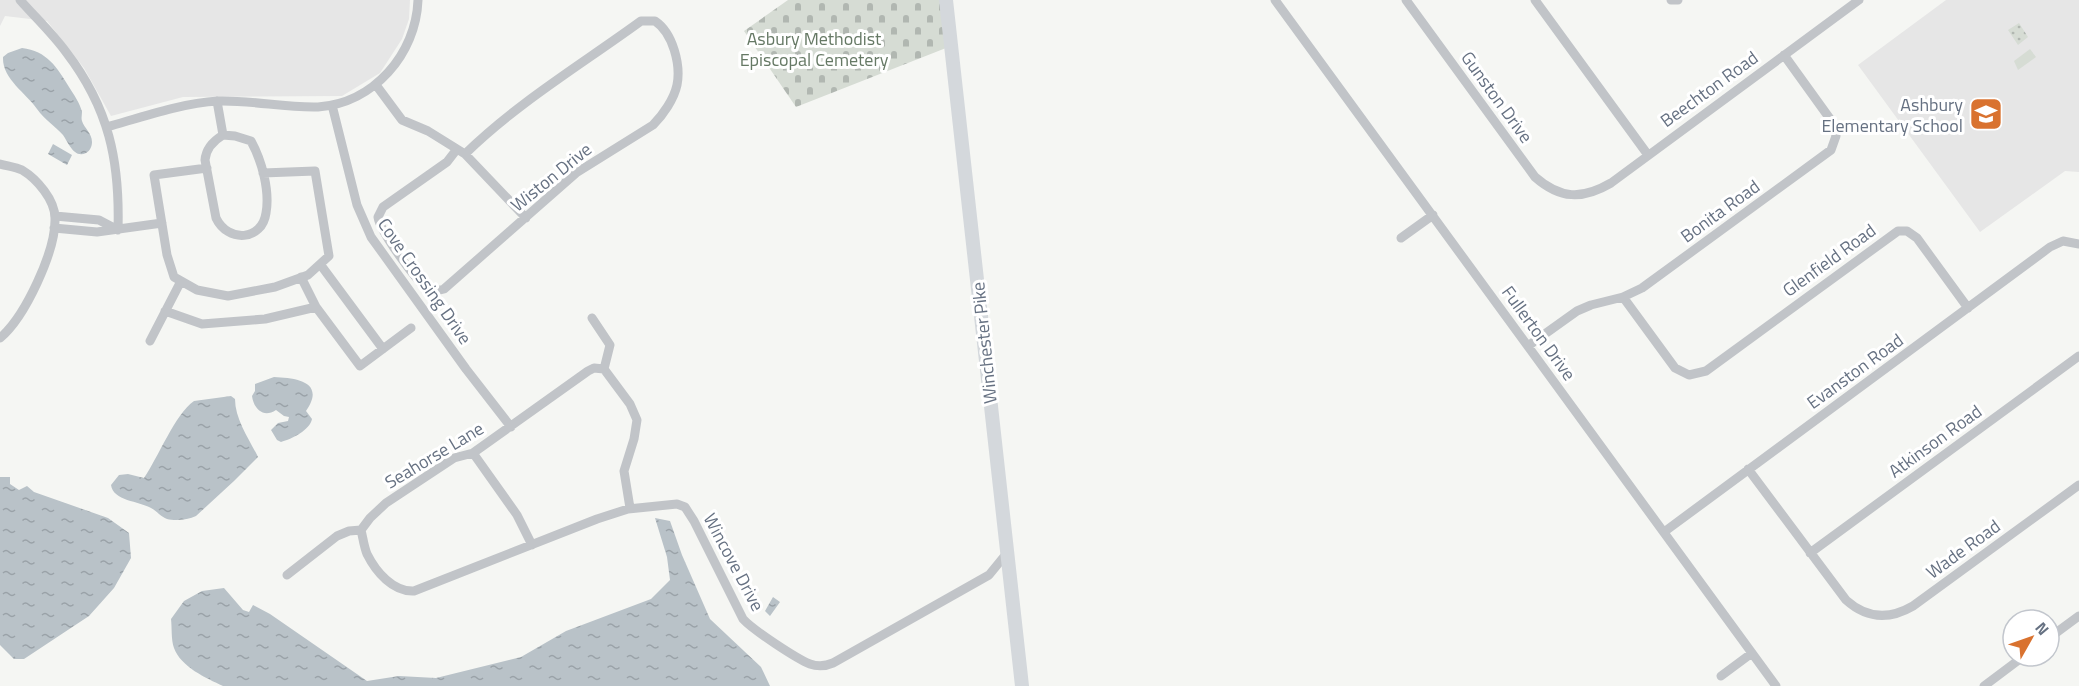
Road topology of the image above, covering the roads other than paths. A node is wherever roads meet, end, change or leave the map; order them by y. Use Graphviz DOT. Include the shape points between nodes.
graph roads {
  1 [pos="20,0"];
  2 [pos="946,0"];
  3 [pos="1275,0"];
  4 [pos="1406,0"];
  5 [pos="1535,0"];
  6 [pos="1859,0"];
  7 [pos="418,4"];
  8 [pos="1784,55"];
  9 [pos="376,84"];
  10 [pos="217,101"];
  11 [pos="332,105"];
  12 [pos="107,127"];
  13 [pos="223,135"];
  14 [pos="1836,136"];
  15 [pos="1848,138"];
  16 [pos="461,151"];
  17 [pos="1648,155"];
  18 [pos="0,164"];
  19 [pos="207,168"];
  20 [pos="263,174"];
  21 [pos="1575,195"];
  22 [pos="1433,215"];
  23 [pos="55,216"];
  24 [pos="526,218"];
  25 [pos="162,223"];
  26 [pos="54,228"];
  27 [pos="118,230"];
  28 [pos="2074,232"];
  29 [pos="1401,238"];
  30 [pos="2073,242"];
  31 [pos="320,264"];
  32 [pos="301,277"];
  33 [pos="181,281"];
  34 [pos="1623,297"];
  35 [pos="316,307"];
  36 [pos="1968,308"];
  37 [pos="165,311"];
  38 [pos="592,318"];
  39 [pos="411,328"];
  40 [pos="0,338"];
  41 [pos="150,341"];
  42 [pos="1527,346"];
  43 [pos="383,349"];
  44 [pos="2079,356"];
  45 [pos="604,369"];
  46 [pos="1689,375"];
  47 [pos="1689,387"];
  48 [pos="511,427"];
  49 [pos="473,453"];
  50 [pos="1748,469"];
  51 [pos="2079,485"];
  52 [pos="630,508"];
  53 [pos="361,530"];
  54 [pos="1664,532"];
  55 [pos="532,545"];
  56 [pos="1007,553"];
  57 [pos="1810,553"];
  58 [pos="287,575"];
  59 [pos="989,575"];
  60 [pos="1010,582"];
  61 [pos="2079,616"];
  62 [pos="2061,629"];
  63 [pos="1752,653"];
  64 [pos="2008,668"];
  65 [pos="1720,676"];
  66 [pos="1022,686"];
  67 [pos="1776,686"];
  68 [pos="1984,686"];
  1 -- 12 [label="street" via="78,69"];
  2 -- 56 [label="main road, Winchester Pike"];
  3 -- 22 [label="street, Fullerton Drive"];
  4 -- 21 [label="street, Gunston Drive" via="1535,177 1553,190"];
  5 -- 17 [label="street"];
  6 -- 8 [label="street, Beechton Road"];
  7 -- 9 [label="street" via="404,52"];
  8 -- 14 [label="street" via="1829,115"];
  8 -- 17 [label="street, Beechton Road"];
  9 -- 11 [label="street"];
  9 -- 16 [label="street" via="402,120"];
  10 -- 11 [label="street"];
  10 -- 12 [label="street"];
  10 -- 13 [label="street"];
  11 -- 48 [label="street, Cove Crossing Drive" via="357,206 371,237"];
  12 -- 27 [label="street" via="116,160"];
  13 -- 19 [label="street" via="206,152"];
  13 -- 20 [label="street" via="251,141"];
  14 -- 15 [label="street"];
  14 -- 34 [label="street, Bonita Road" via="1832,150 1659,277"];
  16 -- 24 [label="street"];
  16 -- 24 [label="street, Wiston Drive" via="379,213 381,227 428,290 441,291"];
  16 -- 24 [label="street, Wiston Drive" via="641,21 660,24 676,58 677,87 664,111 653,125 576,173"];
  17 -- 21 [label="street, Beechton Road" via="1603,188"];
  18 -- 23 [label="street" via="21,170 39,184"];
  19 -- 20 [label="street" via="216,219 229,234 237,236 248,235 262,224 267,201"];
  19 -- 25 [label="street" via="154,175"];
  20 -- 31 [label="street" via="315,171 329,256"];
  22 -- 29 [label="street"];
  22 -- 42 [label="street, Fullerton Drive"];
  23 -- 26 [label="street"];
  23 -- 27 [label="street" via="99,220"];
  25 -- 27 [label="street"];
  25 -- 33 [label="street" via="174,277"];
  26 -- 27 [label="street"];
  26 -- 40 [label="street" via="39,280 20,314"];
  28 -- 30 [label="street"];
  30 -- 36 [label="street, Evanston Road" via="2058,242 2050,247"];
  31 -- 32 [label="street"];
  31 -- 43 [label="street"];
  32 -- 33 [label="street" via="228,296 197,290"];
  32 -- 35 [label="street"];
  33 -- 37 [label="street"];
  34 -- 42 [label="street, Bonita Road" via="1570,315"];
  34 -- 46 [label="street" via="1675,368"];
  35 -- 37 [label="street" via="265,319 202,324"];
  35 -- 43 [label="street" via="360,366"];
  36 -- 46 [label="street, Glenfield Road" via="1908,227 1894,233 1706,371"];
  36 -- 50 [label="street, Evanston Road"];
  37 -- 41 [label="street"];
  38 -- 45 [label="street" via="610,345"];
  39 -- 43 [label="street"];
  42 -- 54 [label="street, Fullerton Drive"];
  44 -- 57 [label="street, Atkinson Road"];
  45 -- 48 [label="street, Seahorse Lane" via="588,371"];
  45 -- 52 [label="street" via="637,420 624,471"];
  46 -- 47 [label="street"];
  48 -- 49 [label="street, Seahorse Lane"];
  49 -- 53 [label="street, Seahorse Lane" via="454,458 387,503"];
  49 -- 55 [label="street" via="517,515"];
  50 -- 54 [label="street, Evanston Road"];
  50 -- 57 [label="street"];
  51 -- 57 [label="street, Wade Road" via="1913,606 1893,615 1858,610 1837,591"];
  52 -- 55 [label="street, Wincove Drive"];
  52 -- 59 [label="street, Wincove Drive" via="677,504 685,507 743,619 813,665 834,663"];
  53 -- 55 [label="street, Wincove Drive" via="367,555 380,573 394,586 409,591"];
  53 -- 58 [label="street, Seahorse Lane" via="337,536"];
  54 -- 63 [label="street, Fullerton Drive"];
  56 -- 59 [label="street, Wincove Drive"];
  56 -- 60 [label="main road, Winchester Pike"];
  59 -- 60 [label="street"];
  60 -- 66 [label="main road, Winchester Pike"];
  61 -- 62 [label="street"];
  63 -- 65 [label="street"];
  63 -- 67 [label="street, Fullerton Drive"];
  64 -- 68 [label="street"];
}
